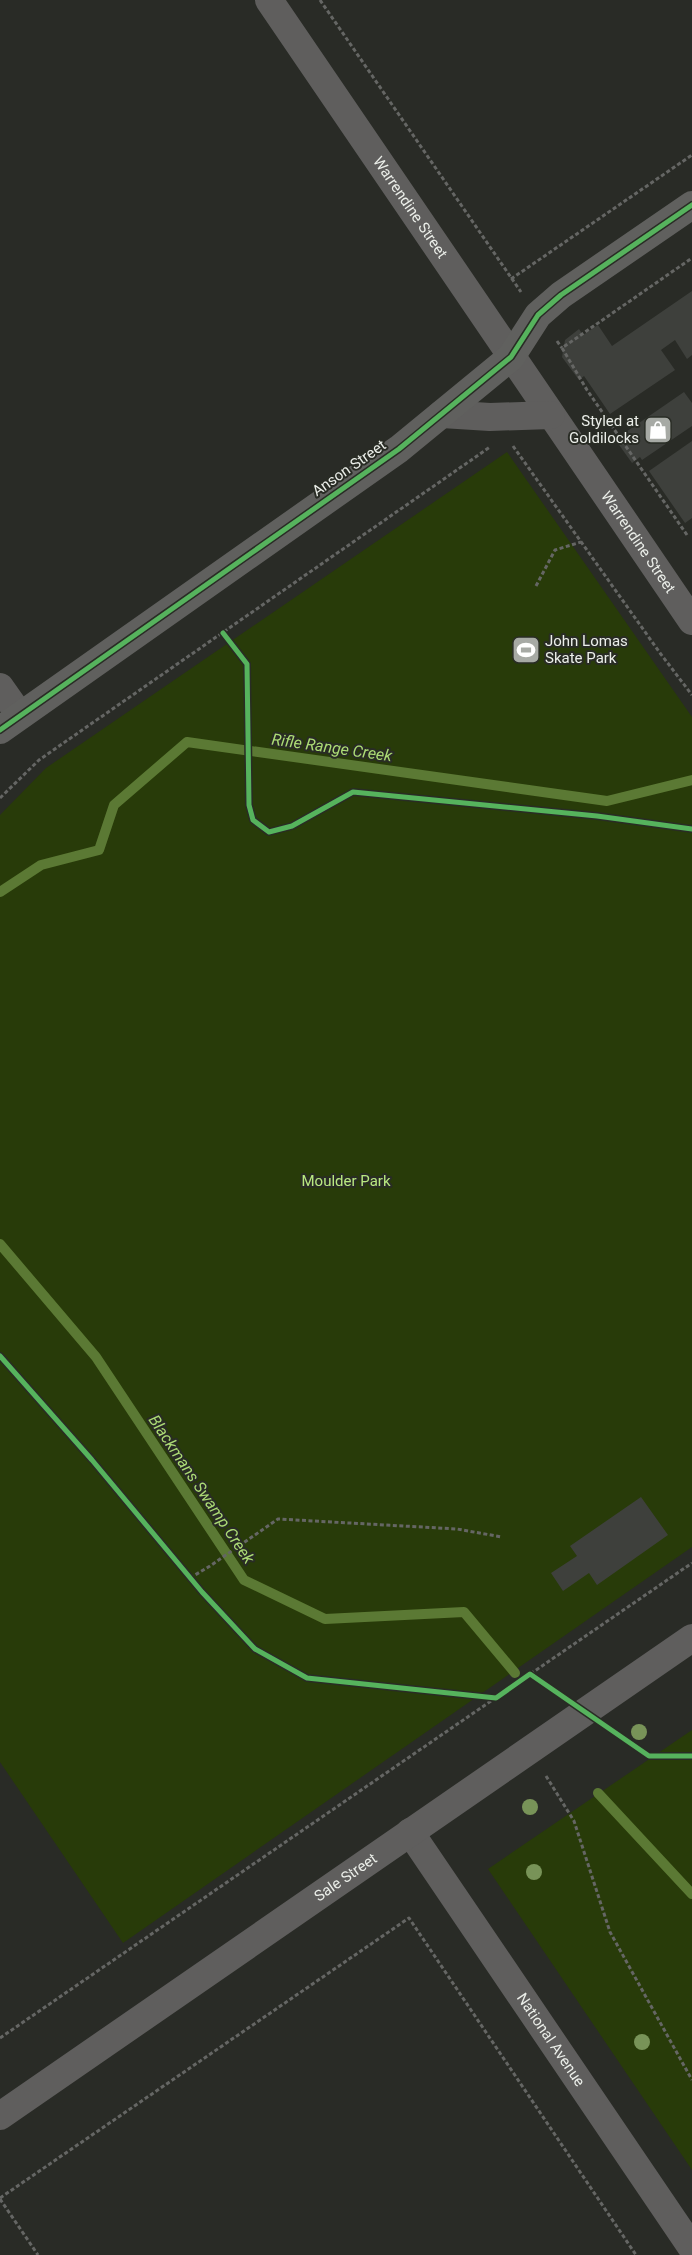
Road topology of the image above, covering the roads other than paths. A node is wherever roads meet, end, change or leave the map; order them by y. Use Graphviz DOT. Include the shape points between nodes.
graph roads {
  1 [pos="269,0"];
  2 [pos="692,205"];
  3 [pos="511,357"];
  4 [pos="442,414"];
  5 [pos="551,415"];
  6 [pos="692,622"];
  7 [pos="0,687"];
  8 [pos="9,722"];
  9 [pos="692,1638"];
  10 [pos="410,1832"];
  11 [pos="0,2116"];
  12 [pos="692,2248"];
  1 -- 3 [label="street, Warrendine Street"];
  2 -- 3 [label="street, Anson Street" via="538,315"];
  3 -- 4 [label="street, Anson Street"];
  3 -- 5 [label="street, Warrendine Street"];
  4 -- 5 [label="street" via="490,417"];
  4 -- 8 [label="street, Anson Street" via="399,448"];
  5 -- 6 [label="street, Warrendine Street"];
  7 -- 8 [label="street"];
  9 -- 10 [label="street, Sale Street"];
  10 -- 11 [label="street, Sale Street"];
  10 -- 12 [label="street, National Avenue"];
}
